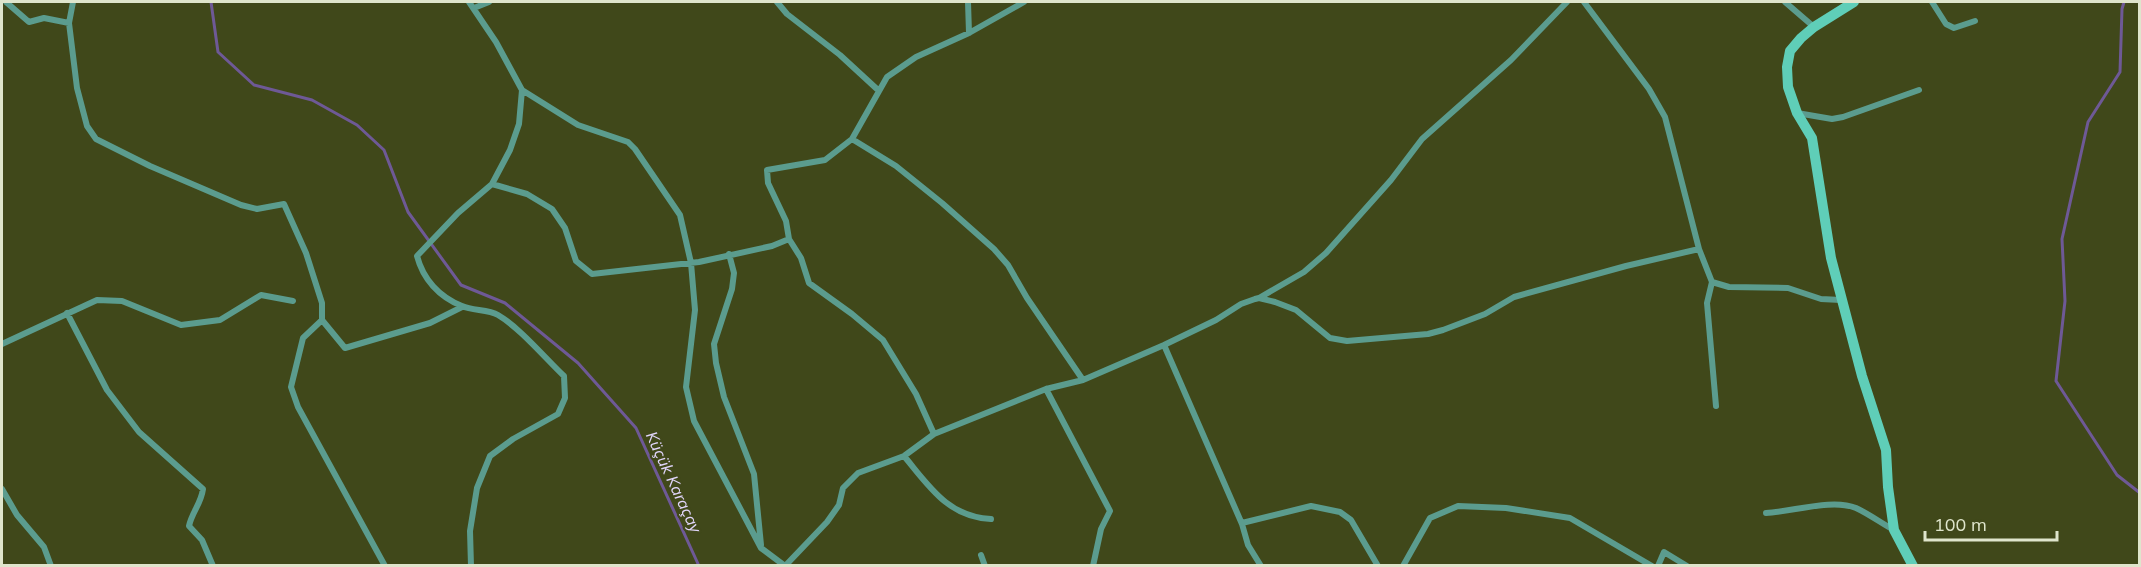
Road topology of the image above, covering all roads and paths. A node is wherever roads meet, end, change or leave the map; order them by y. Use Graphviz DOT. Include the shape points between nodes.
graph roads {
  1 [pos="6,2"];
  2 [pos="73,2"];
  3 [pos="469,2"];
  4 [pos="489,2"];
  5 [pos="777,2"];
  6 [pos="968,2"];
  7 [pos="1024,2"];
  8 [pos="1567,2"];
  9 [pos="1584,2"];
  10 [pos="1785,2"];
  11 [pos="1854,2"];
  12 [pos="1932,2"];
  13 [pos="474,8"];
  14 [pos="1975,21"];
  15 [pos="69,23"];
  16 [pos="1814,27"];
  17 [pos="969,33"];
  18 [pos="522,90"];
  19 [pos="878,90"];
  20 [pos="1919,90"];
  21 [pos="1797,113"];
  22 [pos="852,139"];
  23 [pos="492,184"];
  24 [pos="789,239"];
  25 [pos="1699,249"];
  26 [pos="729,255"];
  27 [pos="691,263"];
  28 [pos="1712,282"];
  29 [pos="1259,298"];
  30 [pos="1841,300"];
  31 [pos="293,301"];
  32 [pos="462,307"];
  33 [pos="68,313"];
  34 [pos="322,320"];
  35 [pos="2,344"];
  36 [pos="1164,345"];
  37 [pos="1083,380"];
  38 [pos="1046,390"];
  39 [pos="1716,406"];
  40 [pos="934,434"];
  41 [pos="904,456"];
  42 [pos="2,489"];
  43 [pos="1766,513"];
  44 [pos="991,519"];
  45 [pos="1242,523"];
  46 [pos="1894,530"];
  47 [pos="761,548"];
  48 [pos="981,555"];
  49 [pos="51,566"];
  50 [pos="213,566"];
  51 [pos="385,566"];
  52 [pos="471,566"];
  53 [pos="985,566"];
  54 [pos="1093,566"];
  55 [pos="1262,566"];
  56 [pos="1378,566"];
  57 [pos="1403,566"];
  58 [pos="1652,566"];
  59 [pos="1658,566"];
  60 [pos="1687,566"];
  61 [pos="1913,566"];
  1 -- 15 [label="street" via="29,22 44,18"];
  2 -- 15 [label="street"];
  3 -- 13 [label="street"];
  4 -- 13 [label="street"];
  5 -- 19 [label="street"];
  6 -- 17 [label="street"];
  7 -- 17 [label="street"];
  8 -- 29 [label="street" via="1511,60 1422,139 1326,253 1304,272"];
  9 -- 25 [label="street" via="1649,89 1665,117"];
  10 -- 16 [label="street"];
  11 -- 16 [label="street"];
  12 -- 14 [label="street" via="1946,24 1954,28"];
  13 -- 18 [label="street"];
  15 -- 34 [label="street" via="80,97 87,126 96,139 241,205 257,209 284,204 306,253 322,303"];
  16 -- 21 [label="street" via="1790,51 1788,87"];
  17 -- 19 [label="street" via="916,57 888,77"];
  18 -- 23 [label="street" via="519,124"];
  18 -- 27 [label="street" via="578,125 628,142 635,149 680,216"];
  19 -- 22 [label="street"];
  20 -- 21 [label="street" via="1843,117"];
  21 -- 30 [label="street" via="1812,138"];
  22 -- 24 [label="street" via="825,160 767,170"];
  22 -- 37 [label="street" via="896,166 994,249"];
  23 -- 27 [label="street" via="527,194 552,209 565,228 576,261 592,274"];
  23 -- 32 [label="street" via="417,256 426,279"];
  24 -- 26 [label="street"];
  24 -- 40 [label="street" via="801,258 809,284 883,340 916,394"];
  25 -- 28 [label="street"];
  25 -- 29 [label="street" via="1515,297 1485,314 1428,334 1347,341 1330,338 1296,310"];
  26 -- 27 [label="street"];
  26 -- 47 [label="street" via="734,273 714,344 716,363 724,397 754,474"];
  27 -- 47 [label="street" via="695,310 686,387 694,421"];
  28 -- 30 [label="street" via="1729,287 1788,288 1821,300"];
  28 -- 39 [label="street" via="1707,303"];
  29 -- 36 [label="street"];
  30 -- 46 [label="street" via="1886,450"];
  31 -- 33 [label="street" via="261,294 220,320 181,325 122,302 97,300"];
  32 -- 34 [label="street" via="430,323 345,348"];
  32 -- 52 [label="street" via="497,315 522,334 564,376 565,398 558,414 490,456 477,488 470,531"];
  33 -- 35 [label="street"];
  33 -- 50 [label="street" via="107,390 139,432 202,489 201,502 192,513 189,526 202,540"];
  34 -- 51 [label="street" via="303,338 291,387 298,407"];
  36 -- 37 [label="street"];
  36 -- 45 [label="street"];
  37 -- 38 [label="street"];
  38 -- 40 [label="street"];
  38 -- 54 [label="street" via="1110,511 1101,529"];
  40 -- 41 [label="street"];
  41 -- 44 [label="street" via="949,506 979,519"];
  41 -- 47 [label="street" via="858,473 843,488 839,505 827,522 785,566"];
  42 -- 49 [label="street" via="44,548"];
  43 -- 46 [label="street" via="1831,504 1854,507"];
  45 -- 55 [label="street" via="1248,545"];
  45 -- 56 [label="street" via="1311,506 1340,512 1351,520"];
  46 -- 61 [label="street"];
  48 -- 53 [label="street"];
  57 -- 58 [label="street" via="1430,518 1458,506 1506,508 1570,518"];
  59 -- 60 [label="street" via="1664,552"];
}
